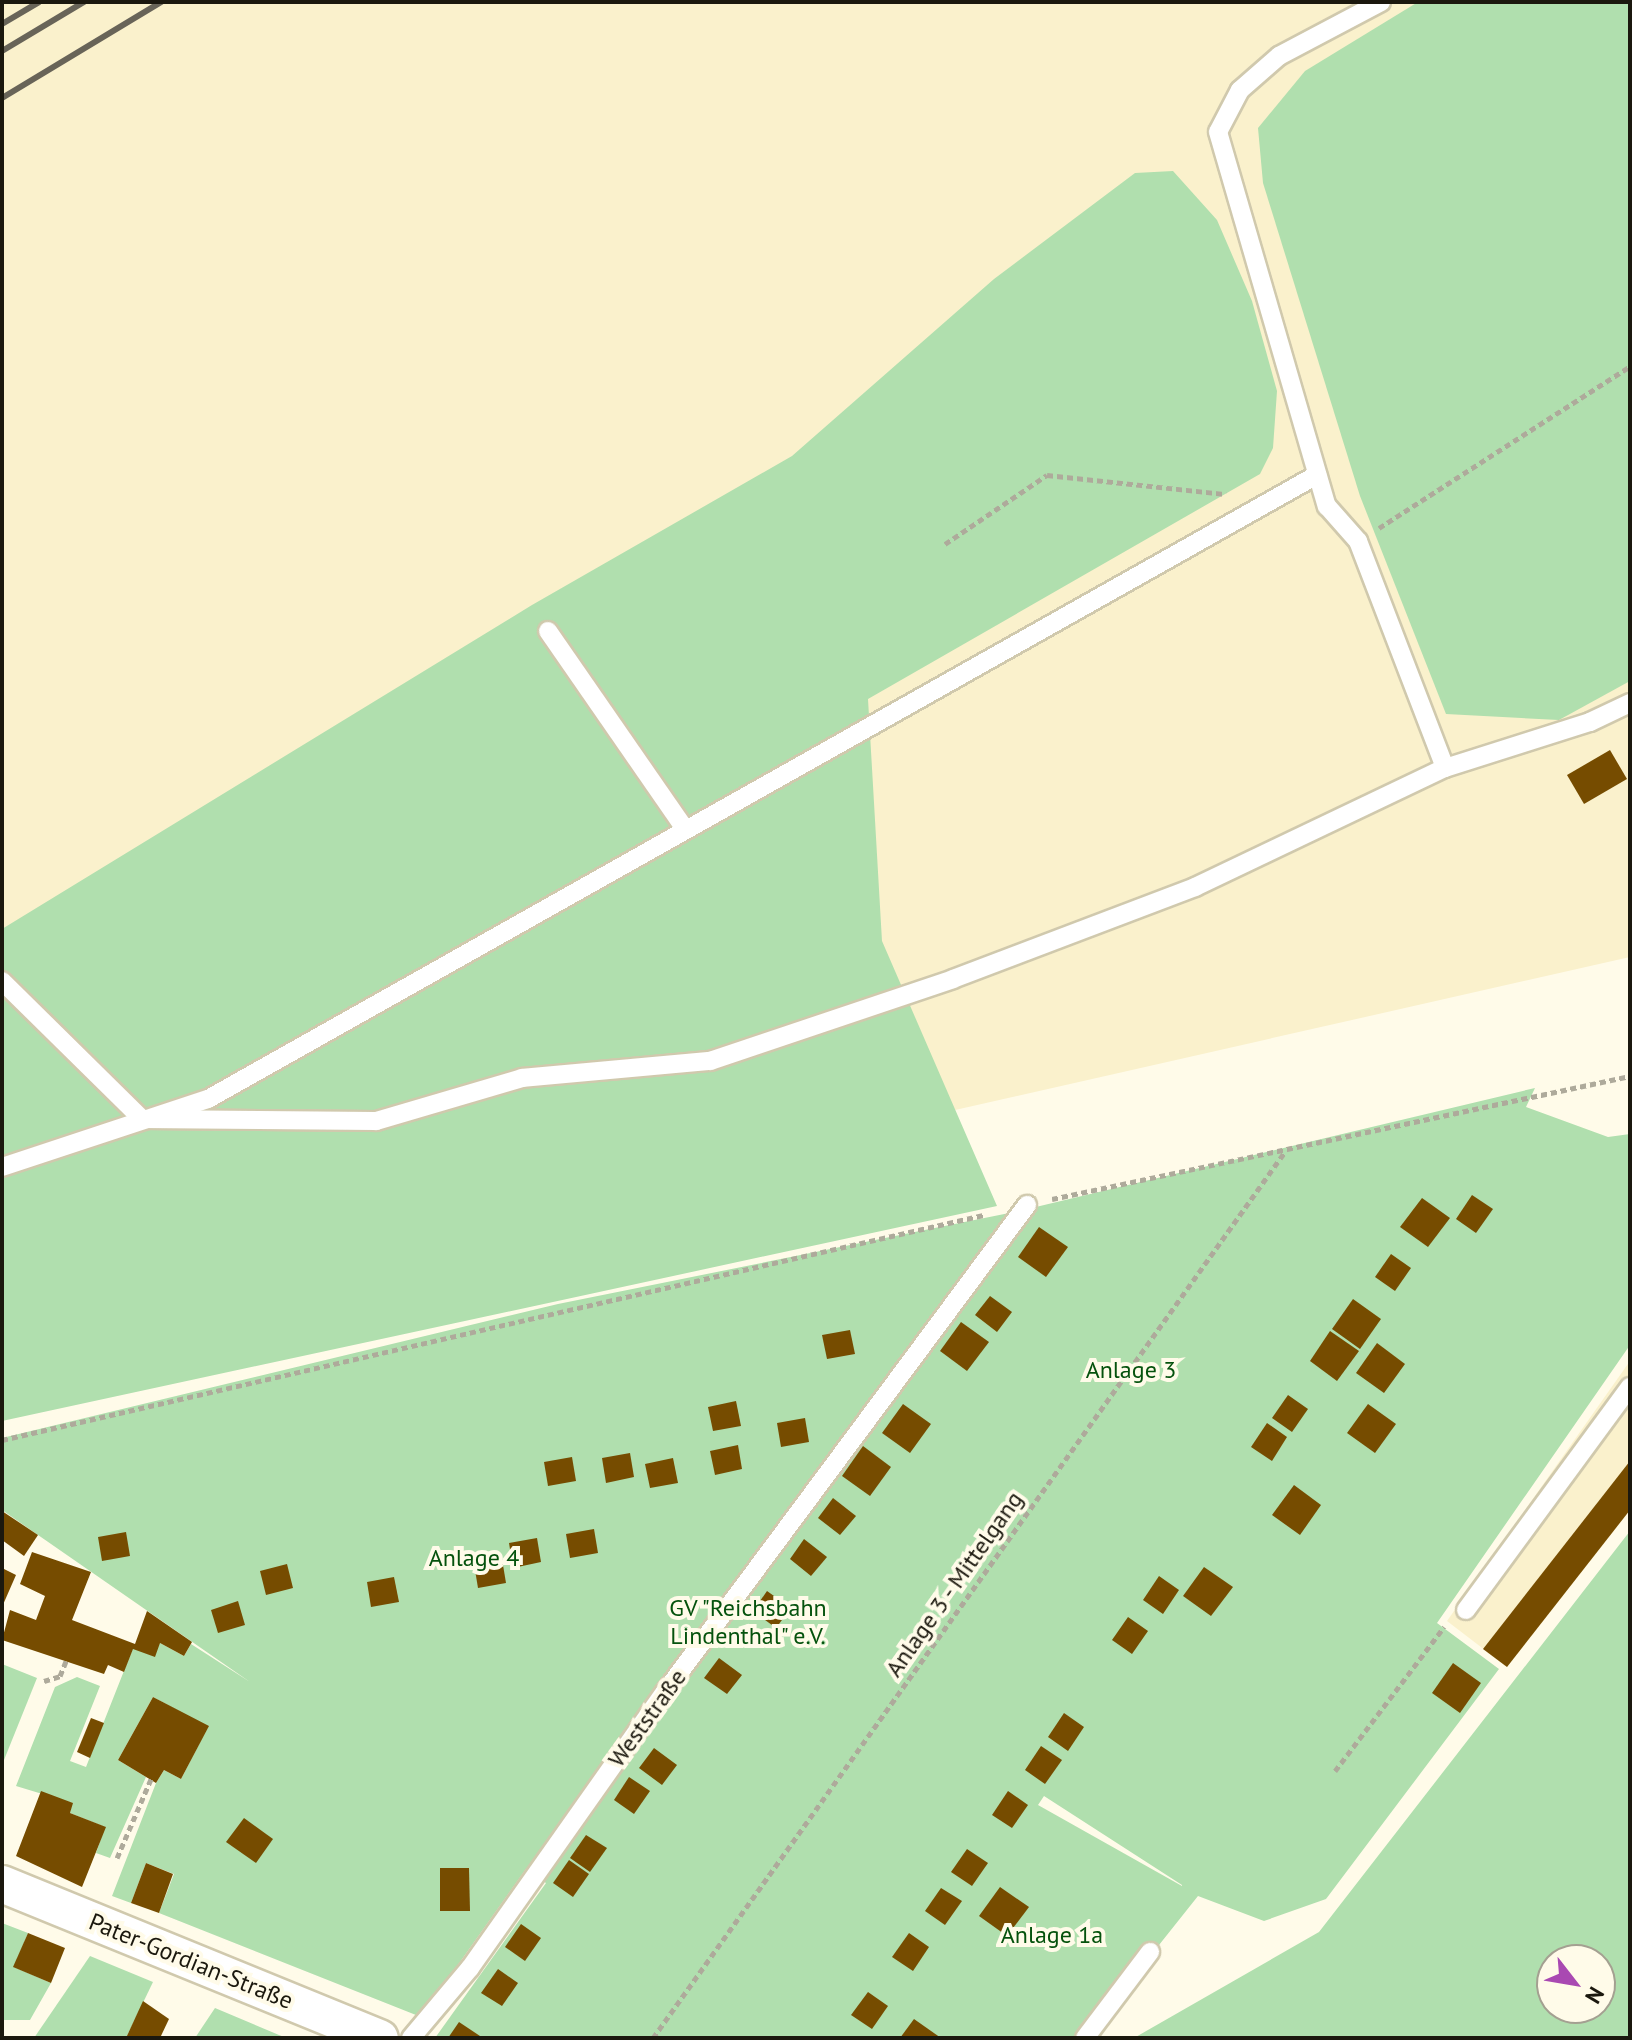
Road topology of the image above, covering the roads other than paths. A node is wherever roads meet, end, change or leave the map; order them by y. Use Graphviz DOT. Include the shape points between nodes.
graph roads {
  1 [pos="1381,2"];
  2 [pos="1317,475"];
  3 [pos="548,631"];
  4 [pos="1630,703"];
  5 [pos="1445,768"];
  6 [pos="685,829"];
  7 [pos="2,981"];
  8 [pos="142,1119"];
  9 [pos="2,1167"];
  10 [pos="1027,1205"];
  11 [pos="1630,1387"];
  12 [pos="1466,1610"];
  13 [pos="2,1884"];
  14 [pos="1150,1952"];
  15 [pos="380,2038"];
  16 [pos="411,2038"];
  17 [pos="1085,2038"];
  1 -- 2 [label="lane" via="1279,56 1240,90 1218,132"];
  2 -- 5 [label="lane" via="1327,506 1358,541"];
  2 -- 6 [label="lane"];
  3 -- 6 [label="lane"];
  4 -- 5 [label="lane" via="1590,722"];
  5 -- 8 [label="lane" via="1195,887 953,979 710,1061 522,1078 376,1121"];
  6 -- 8 [label="lane" via="208,1099"];
  7 -- 8 [label="lane"];
  8 -- 9 [label="lane"];
  10 -- 16 [label="lane, Weststraße" via="665,1692 470,1968"];
  11 -- 12 [label="lane"];
  13 -- 15 [label="street, Pater-Gordian-Straße"];
  14 -- 17 [label="lane"];
}
